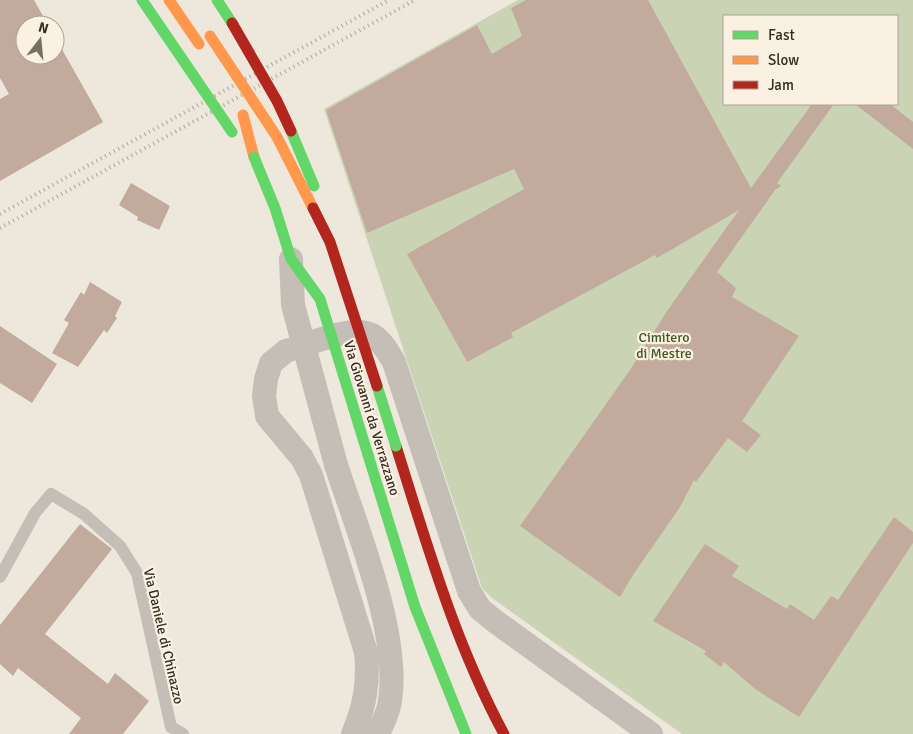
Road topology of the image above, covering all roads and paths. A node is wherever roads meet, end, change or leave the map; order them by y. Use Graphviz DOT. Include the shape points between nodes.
graph roads {
  1 [pos="142,0"];
  2 [pos="169,0"];
  3 [pos="217,0"];
  4 [pos="208,32"];
  5 [pos="202,48"];
  6 [pos="241,111"];
  7 [pos="254,158"];
  8 [pos="330,242"];
  9 [pos="291,259"];
  10 [pos="0,577"];
  11 [pos="183,734"];
  12 [pos="353,734"];
  13 [pos="378,734"];
  14 [pos="466,734"];
  15 [pos="504,734"];
  16 [pos="651,734"];
  1 -- 7 [label="main road, bridge" via="232,132"];
  2 -- 5 [label="main road"];
  3 -- 8 [label="main road, bridge" via="277,101 314,184"];
  4 -- 8 [label="main road, Via Giovanni da Verrazzano, bridge" via="277,137"];
  6 -- 7 [label="main road, Via Giovanni da Verrazzano"];
  7 -- 9 [label="main road, Via Giovanni da Verrazzano, bridge" via="275,208"];
  8 -- 15 [label="main road, Via Giovanni da Verrazzano, bridge" via="457,636"];
  9 -- 13 [label="street, bridge" via="293,305 336,465 377,591 389,641 392,680 389,706"];
  9 -- 14 [label="main road, Via Giovanni da Verrazzano, bridge" via="320,299 414,607"];
  10 -- 11 [label="lane, Via Daniele di Chinazzo" via="35,513 51,494 84,514 120,546 136,572 170,727"];
  12 -- 16 [label="street" via="368,686 366,652 311,475 302,458 267,416 264,396 271,363 278,356 355,330 371,335 386,347 394,362 464,577 480,609"];
}
